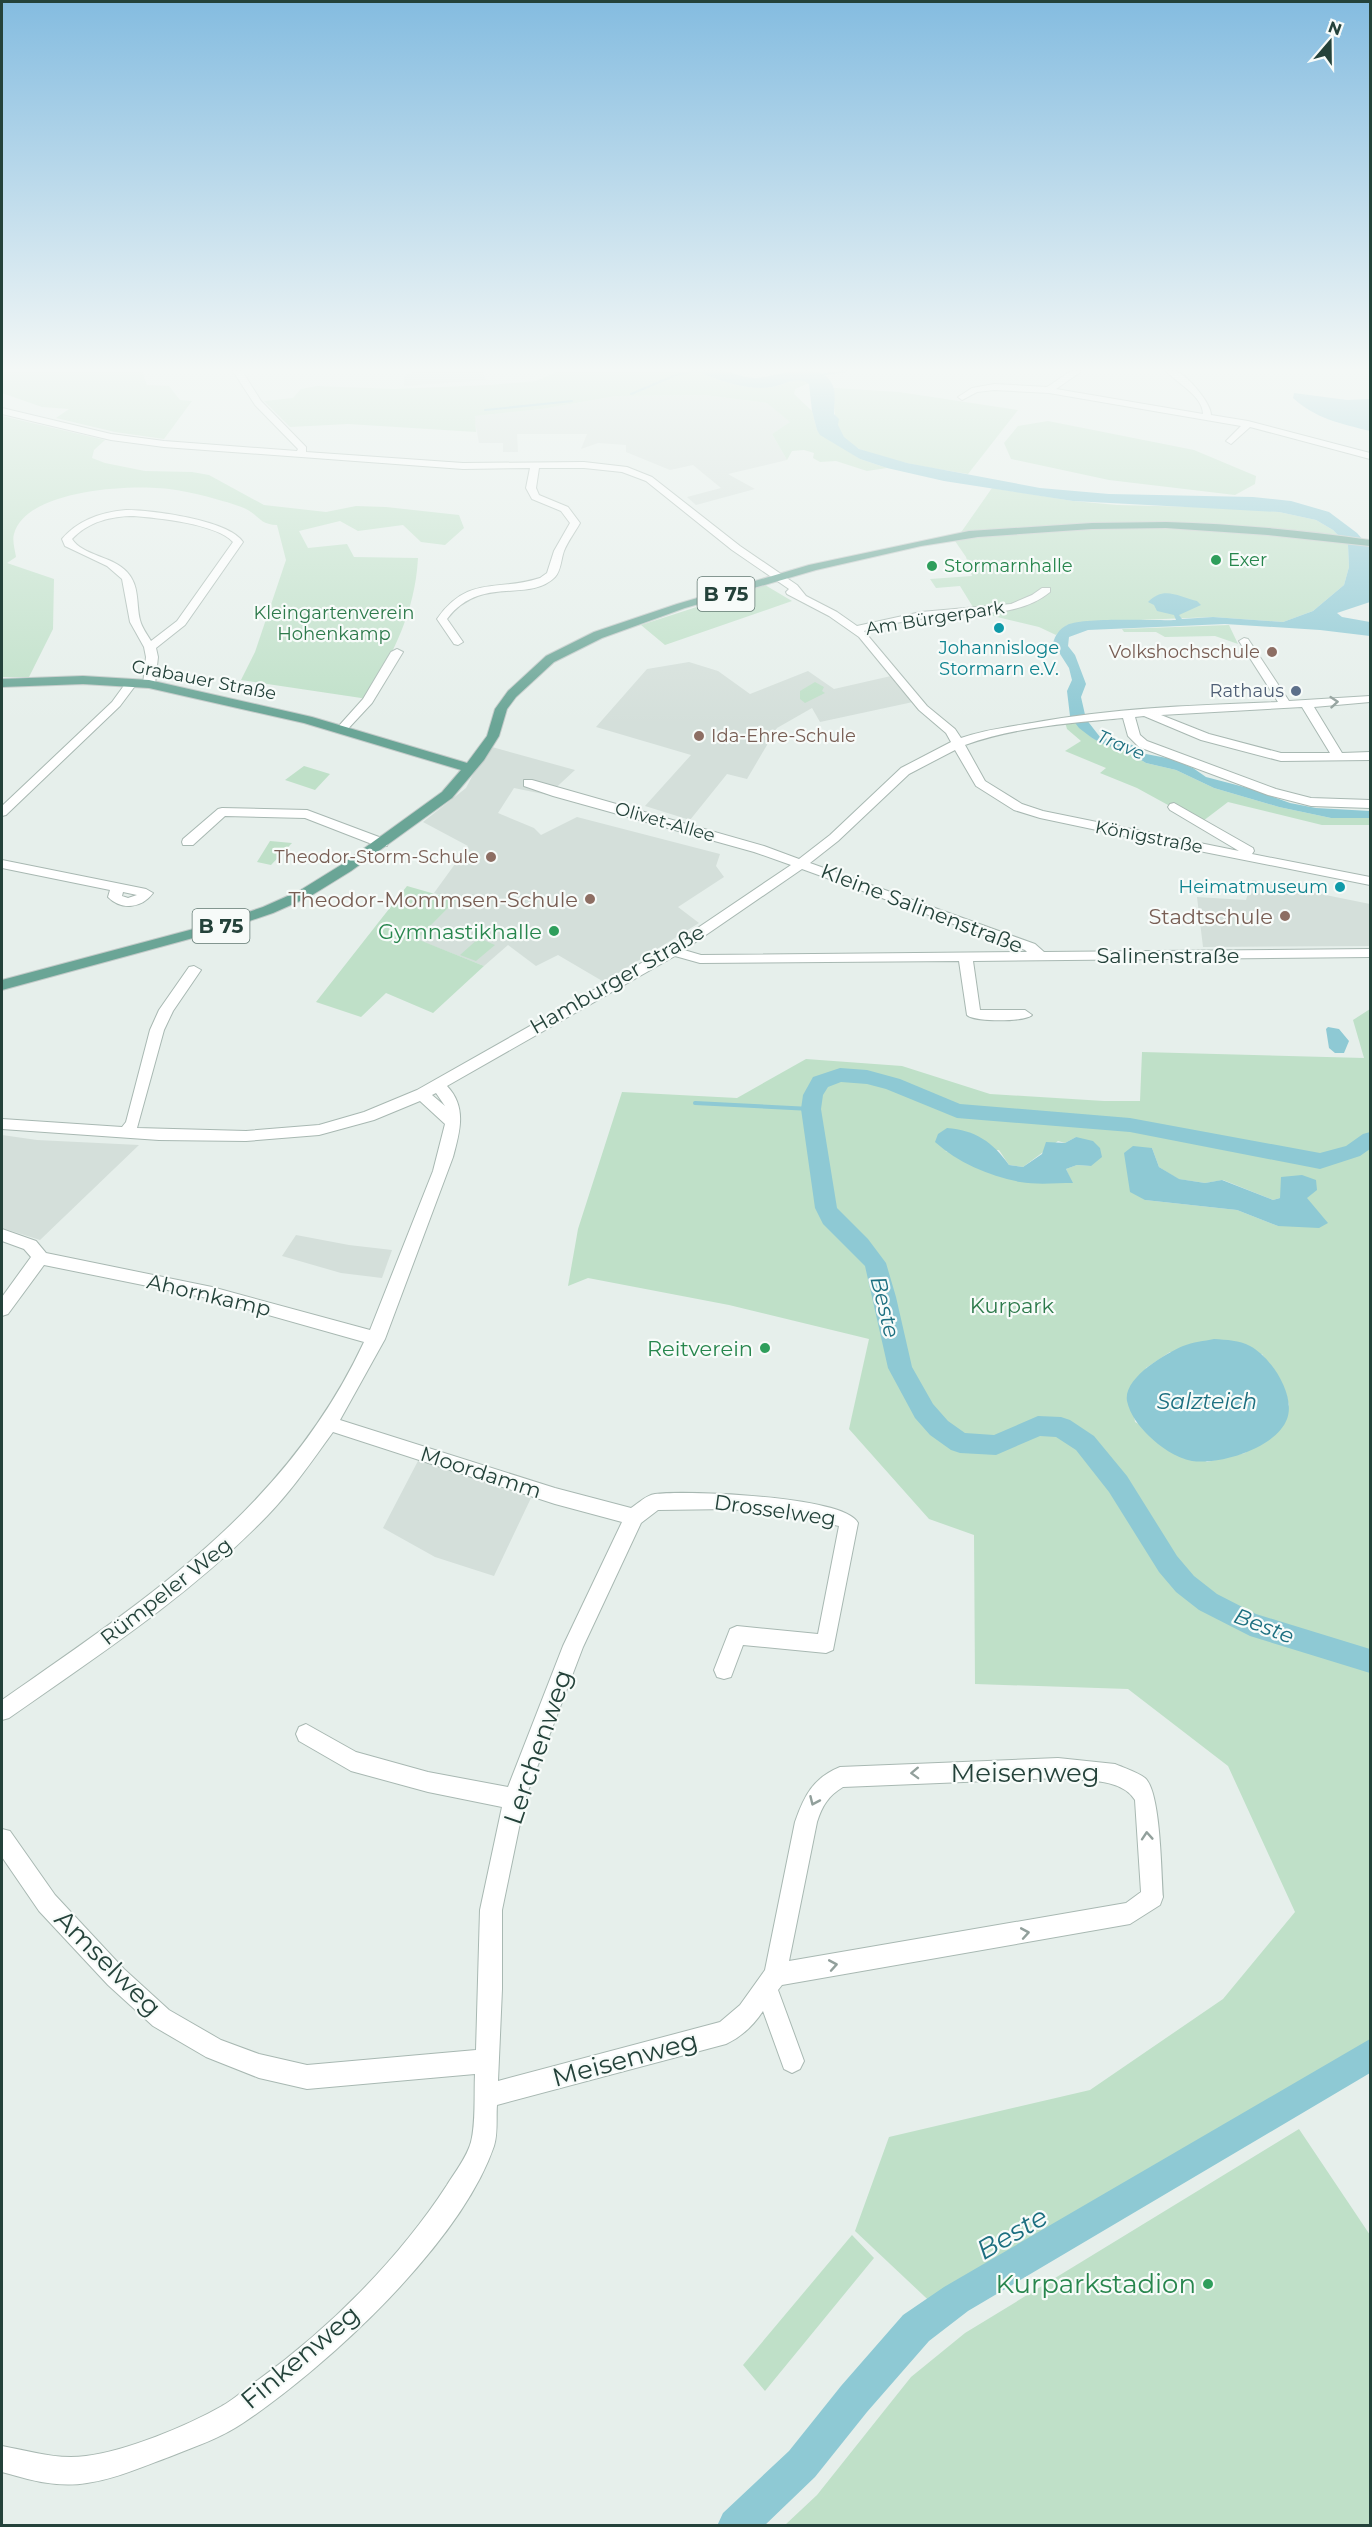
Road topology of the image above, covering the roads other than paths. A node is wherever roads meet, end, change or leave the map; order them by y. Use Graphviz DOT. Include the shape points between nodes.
graph roads {
  1 [pos="531,489"];
  2 [pos="662,489"];
  3 [pos="1371,543"];
  4 [pos="772,576"];
  5 [pos="1046,590"];
  6 [pos="856,630"];
  7 [pos="143,635"];
  8 [pos="166,635"];
  9 [pos="1244,641"];
  10 [pos="458,642"];
  11 [pos="150,647"];
  12 [pos="397,652"];
  13 [pos="132,682"];
  14 [pos="2,683"];
  15 [pos="149,684"];
  16 [pos="1371,699"];
  17 [pos="1285,704"];
  18 [pos="1306,704"];
  19 [pos="1144,713"];
  20 [pos="1128,714"];
  21 [pos="341,730"];
  22 [pos="959,743"];
  23 [pos="1371,756"];
  24 [pos="1339,758"];
  25 [pos="467,764"];
  26 [pos="528,783"];
  27 [pos="1371,804"];
  28 [pos="1174,807"];
  29 [pos="2,813"];
  30 [pos="188,842"];
  31 [pos="382,843"];
  32 [pos="1259,858"];
  33 [pos="802,863"];
  34 [pos="2,864"];
  35 [pos="1371,881"];
  36 [pos="117,887"];
  37 [pos="673,951"];
  38 [pos="1371,953"];
  39 [pos="1040,955"];
  40 [pos="965,956"];
  41 [pos="194,970"];
  42 [pos="2,985"];
  43 [pos="1025,1015"];
  44 [pos="437,1085"];
  45 [pos="422,1094"];
  46 [pos="452,1121"];
  47 [pos="2,1124"];
  48 [pos="126,1133"];
  49 [pos="2,1236"];
  50 [pos="40,1258"];
  51 [pos="2,1309"];
  52 [pos="376,1339"];
  53 [pos="329,1424"];
  54 [pos="634,1517"];
  55 [pos="724,1670"];
  56 [pos="2,1711"];
  57 [pos="306,1734"];
  58 [pos="514,1799"];
  59 [pos="2,1839"];
  60 [pos="771,1981"];
  61 [pos="488,2061"];
  62 [pos="792,2061"];
  63 [pos="485,2097"];
  64 [pos="2,2459"];
  1 -- 10 [label="street" via="535,497 567,510 575,523 559,551 552,574 532,584 474,592 453,603 442,619"];
  2 -- 4 [label="street, Königstraße" via="736,548 749,564"];
  3 -- 4 [label="main road, B 75" via="1167,525 1074,526 980,533"];
  4 -- 6 [label="street, Königstraße" via="786,590"];
  4 -- 25 [label="main road, B 75" via="605,632 558,654 512,694 501,709 493,736"];
  5 -- 6 [label="street, Am Bürgerpark" via="1002,609 934,614"];
  6 -- 22 [label="street, Königstraße" via="923,708 951,731"];
  7 -- 8 [label="street"];
  7 -- 8 [label="street" via="136,625 132,585 125,574 69,544 74,531 111,515 129,512 224,531 236,538 236,546 200,599"];
  7 -- 11 [label="street"];
  8 -- 11 [label="street"];
  9 -- 17 [label="street"];
  11 -- 15 [label="street"];
  12 -- 21 [label="street" via="368,701"];
  13 -- 14 [label="main road, Grabauer Straße"];
  13 -- 15 [label="main road, Grabauer Straße"];
  13 -- 29 [label="street" via="116,704"];
  15 -- 21 [label="main road, Grabauer Straße"];
  18 -- 16 [label="street, Hamburger Straße, one-way"];
  17 -- 18 [label="street, Hamburger Straße"];
  17 -- 19 [label="street, Hamburger Straße"];
  18 -- 24 [label="street"];
  19 -- 20 [label="street, Hamburger Straße"];
  19 -- 24 [label="street" via="1259,753 1299,759"];
  20 -- 22 [label="street, Hamburger Straße" via="1067,720 982,735"];
  20 -- 27 [label="street" via="1134,736 1143,744 1229,778 1311,802"];
  21 -- 25 [label="main road, Grabauer Straße"];
  22 -- 32 [label="street, Königstraße" via="980,783 1018,807"];
  22 -- 33 [label="street, Hamburger Straße" via="904,771"];
  23 -- 24 [label="street"];
  25 -- 31 [label="main road, B 75" via="447,795"];
  26 -- 33 [label="street, Olivet-Allee"];
  28 -- 32 [label="street"];
  30 -- 31 [label="street" via="222,812 276,812 307,814"];
  31 -- 42 [label="main road, B 75" via="304,894 268,910"];
  32 -- 35 [label="street, Königstraße"];
  33 -- 37 [label="street, Hamburger Straße"];
  33 -- 39 [label="street, Kleine Salinenstraße" via="1030,947"];
  34 -- 36 [label="street"];
  37 -- 40 [label="street, Salinenstraße" via="700,959"];
  37 -- 44 [label="street, Hamburger Straße"];
  38 -- 39 [label="street, Salinenstraße"];
  39 -- 40 [label="street, Salinenstraße"];
  40 -- 43 [label="street" via="974,1015"];
  41 -- 48 [label="street" via="157,1030 133,1123"];
  44 -- 45 [label="street, Hamburger Straße"];
  44 -- 46 [label="street, Rümpeler Weg" via="453,1107"];
  45 -- 46 [label="street"];
  45 -- 48 [label="street, Hamburger Straße" via="369,1116 319,1130 246,1136"];
  46 -- 52 [label="street, Rümpeler Weg" via="444,1162"];
  47 -- 48 [label="street, Hamburger Straße"];
  49 -- 50 [label="street" via="33,1245"];
  50 -- 51 [label="street"];
  50 -- 52 [label="street, Ahornkamp" via="212,1293"];
  52 -- 53 [label="street, Rümpeler Weg"];
  53 -- 54 [label="street, Moordamm" via="555,1497"];
  53 -- 56 [label="street, Rümpeler Weg" via="268,1501 208,1562"];
  54 -- 55 [label="street, Drosselweg" via="654,1502 730,1500 807,1511 849,1523 826,1644 737,1635"];
  54 -- 58 [label="street, Lerchenweg" via="573,1646"];
  57 -- 58 [label="street" via="351,1761"];
  58 -- 61 [label="street, Lerchenweg" via="491,1910"];
  59 -- 61 [label="street, Amselweg" via="47,1903 116,1977 161,2018 214,2049 259,2066 307,2077"];
  60 -- 60 [label="street, Meisenweg, one-way" via="1130,1914 1152,1897 1145,1798 1138,1786 1115,1774 1058,1768 840,1777 820,1788 813,1801"];
  60 -- 62 [label="street"];
  60 -- 63 [label="street, Meisenweg" via="748,2013 726,2032"];
  61 -- 63 [label="street, Lerchenweg"];
  63 -- 64 [label="street, Finkenweg" via="483,2143 442,2215 405,2262 336,2333 286,2376 232,2415 123,2461 86,2470 49,2471"];
}
